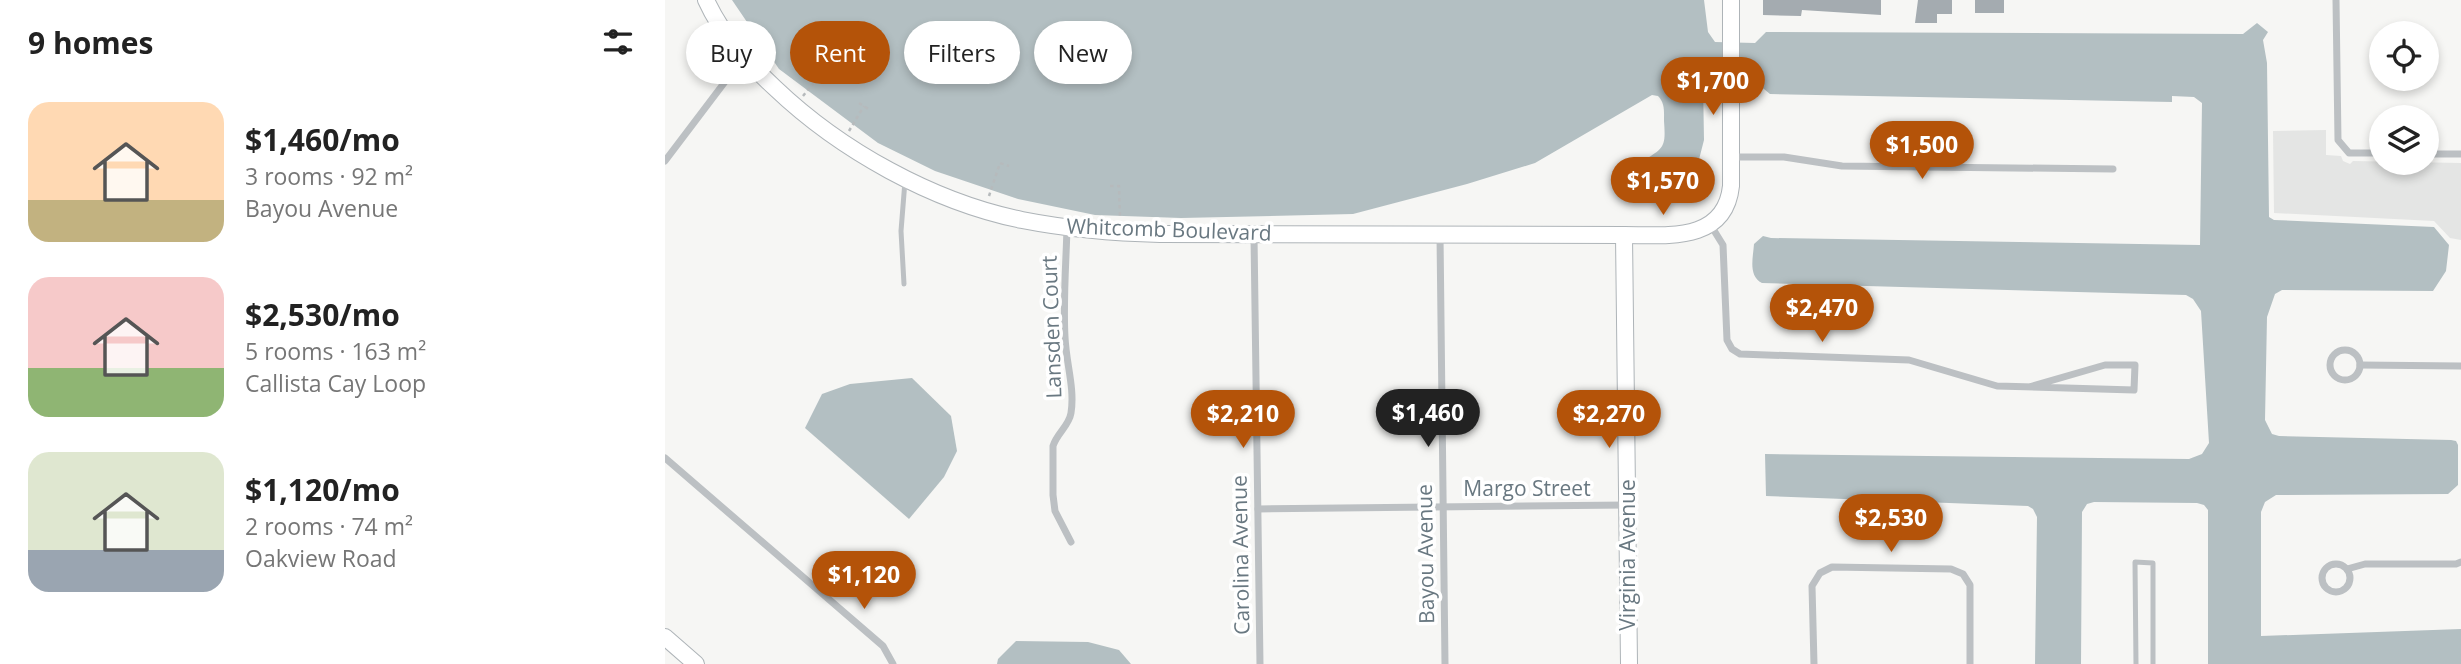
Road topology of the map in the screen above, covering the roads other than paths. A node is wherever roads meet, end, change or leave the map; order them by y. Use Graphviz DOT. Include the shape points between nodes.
graph roads {
  1 [pos="706,0"];
  2 [pos="1731,0"];
  3 [pos="2336,0"];
  4 [pos="717,21"];
  5 [pos="723,84"];
  6 [pos="771,84"];
  7 [pos="2369,153"];
  8 [pos="2439,154"];
  9 [pos="2461,154"];
  10 [pos="1731,157"];
  11 [pos="665,160"];
  12 [pos="2113,169"];
  13 [pos="906,178"];
  14 [pos="1710,224"];
  15 [pos="1067,228"];
  16 [pos="1440,234"];
  17 [pos="1254,235"];
  18 [pos="1624,235"];
  19 [pos="904,284"];
  20 [pos="2360,365"];
  21 [pos="2461,366"];
  22 [pos="2029,387"];
  23 [pos="665,458"];
  24 [pos="1628,505"];
  25 [pos="1442,507"];
  26 [pos="1258,509"];
  27 [pos="1071,542"];
  28 [pos="2461,562"];
  29 [pos="2347,569"];
  30 [pos="665,637"];
  31 [pos="687,661"];
  32 [pos="893,664"];
  33 [pos="1260,664"];
  34 [pos="1444,664"];
  35 [pos="1629,664"];
  36 [pos="1814,664"];
  37 [pos="1971,664"];
  38 [pos="2136,664"];
  39 [pos="2153,664"];
  1 -- 4 [label="street, Whitcomb Boulevard"];
  2 -- 10 [label="street"];
  3 -- 7 [label="street" via="2337,134 2349,153"];
  5 -- 11 [label="street"];
  6 -- 13 [label="street, Whitcomb Boulevard" via="836,138"];
  8 -- 9 [label="street"];
  10 -- 12 [label="street" via="1784,157 1842,166"];
  10 -- 14 [label="street" via="1730,196"];
  13 -- 15 [label="street, Whitcomb Boulevard" via="998,213"];
  13 -- 19 [label="lane" via="901,231"];
  14 -- 18 [label="street, Whitcomb Boulevard" via="1685,234"];
  14 -- 22 [label="street" via="1723,245 1727,340 1740,354 1909,360 1997,386"];
  15 -- 17 [label="street, Whitcomb Boulevard"];
  15 -- 27 [label="street, Lansden Court" via="1065,337 1071,412 1053,446 1052,495"];
  16 -- 17 [label="street, Whitcomb Boulevard"];
  16 -- 18 [label="street, Whitcomb Boulevard"];
  16 -- 25 [label="street, Bayou Avenue"];
  17 -- 26 [label="street, Carolina Avenue"];
  18 -- 24 [label="street, Virginia Avenue"];
  20 -- 20 [label="street" via="2353,353 2344,350 2335,354 2330,367 2335,375 2348,379"];
  20 -- 21 [label="street"];
  22 -- 22 [label="street" via="2105,365 2135,365 2134,390"];
  23 -- 32 [label="street" via="883,646"];
  24 -- 25 [label="street, Margo Street"];
  24 -- 35 [label="street, Virginia Avenue"];
  25 -- 26 [label="street, Margo Street"];
  25 -- 34 [label="street, Bayou Avenue"];
  26 -- 33 [label="street, Carolina Avenue"];
  28 -- 29 [label="street" via="2365,564"];
  30 -- 31 [label="street"];
  36 -- 37 [label="street" via="1812,586 1826,569 1845,567 1951,569 1963,574 1970,585"];
  38 -- 39 [label="lane" via="2136,562 2153,563"];
}
